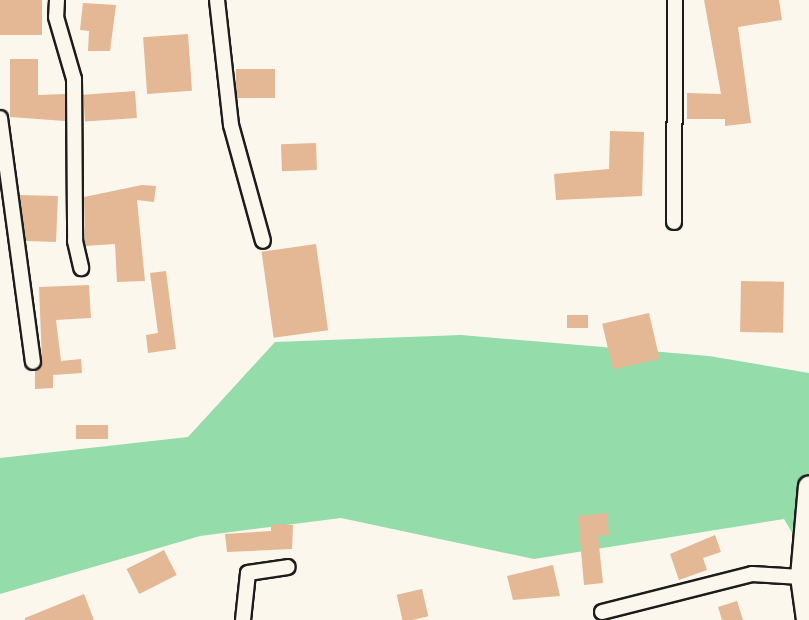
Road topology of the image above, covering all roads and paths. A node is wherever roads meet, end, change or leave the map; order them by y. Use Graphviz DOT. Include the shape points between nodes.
graph roads {
  1 [pos="57,0"];
  2 [pos="217,0"];
  3 [pos="675,0"];
  4 [pos="0,118"];
  5 [pos="674,222"];
  6 [pos="264,242"];
  7 [pos="81,268"];
  8 [pos="33,362"];
  9 [pos="809,486"];
  10 [pos="288,567"];
  11 [pos="801,577"];
  12 [pos="603,612"];
  13 [pos="243,620"];
  14 [pos="807,620"];
  1 -- 7 [label="street" via="56,17 74,79 75,241"];
  2 -- 6 [label="street" via="231,125"];
  3 -- 5 [label="street"];
  4 -- 8 [label="street"];
  9 -- 11 [label="street"];
  10 -- 13 [label="street" via="248,573"];
  11 -- 12 [label="street" via="752,574"];
  11 -- 14 [label="street"];
}
